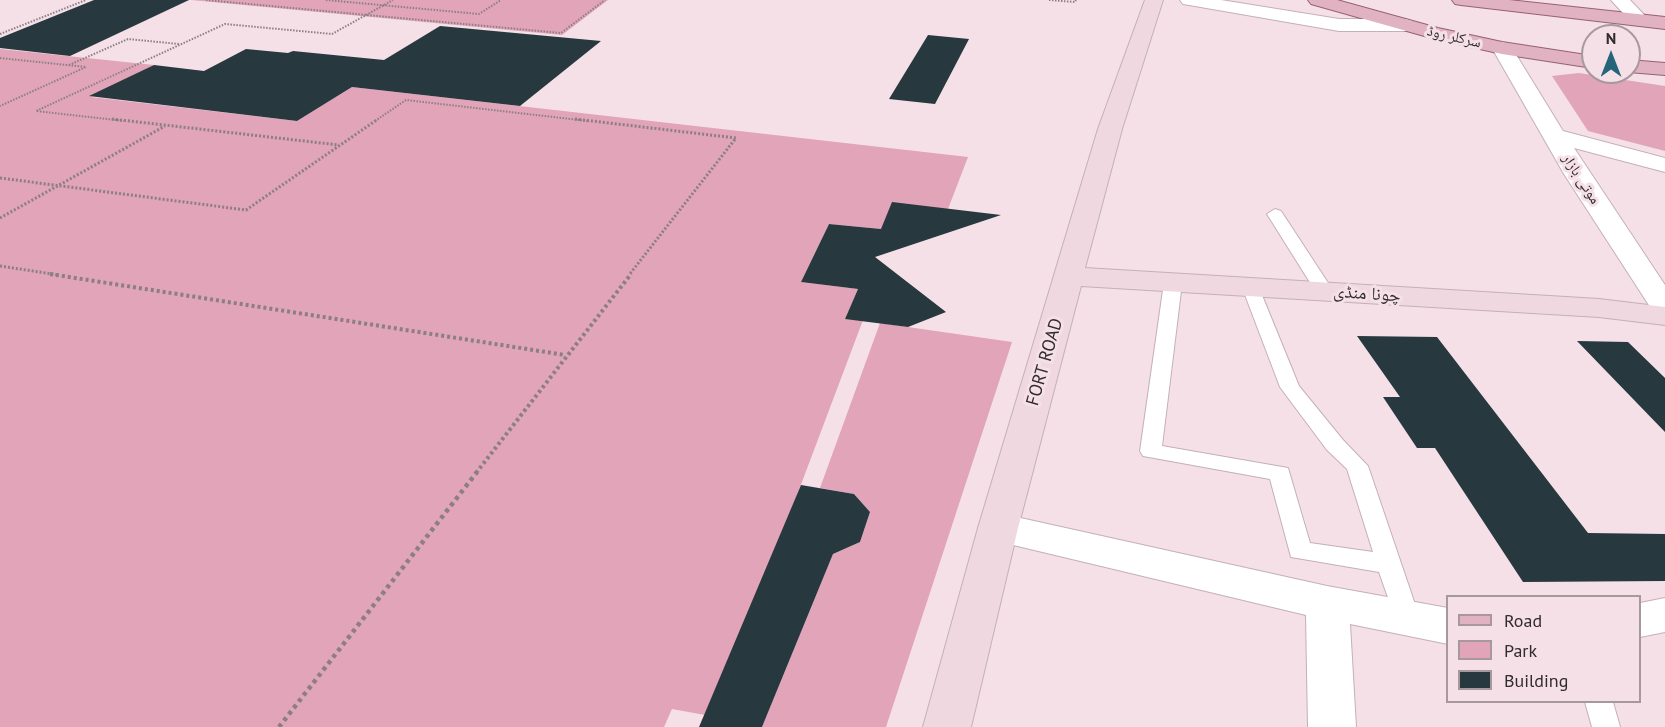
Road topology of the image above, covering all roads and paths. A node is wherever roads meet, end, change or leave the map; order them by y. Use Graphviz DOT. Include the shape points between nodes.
graph roads {
  1 [pos="86,0"];
  2 [pos="206,0"];
  3 [pos="326,0"];
  4 [pos="393,0"];
  5 [pos="501,0"];
  6 [pos="605,0"];
  7 [pos="1049,0"];
  8 [pos="1076,0"];
  9 [pos="1154,0"];
  10 [pos="1189,0"];
  11 [pos="1461,0"];
  12 [pos="1620,0"];
  13 [pos="1332,2"];
  14 [pos="384,5"];
  15 [pos="366,15"];
  16 [pos="1640,21"];
  17 [pos="1665,23"];
  18 [pos="1404,24"];
  19 [pos="0,34"];
  20 [pos="180,44"];
  21 [pos="1502,48"];
  22 [pos="0,58"];
  23 [pos="1581,60"];
  24 [pos="69,65"];
  25 [pos="1641,67"];
  26 [pos="1665,69"];
  27 [pos="0,106"];
  28 [pos="166,126"];
  29 [pos="1554,136"];
  30 [pos="340,145"];
  31 [pos="1665,165"];
  32 [pos="0,178"];
  33 [pos="57,186"];
  34 [pos="1275,214"];
  35 [pos="0,218"];
  36 [pos="0,266"];
  37 [pos="1069,276"];
  38 [pos="1173,282"];
  39 [pos="1251,287"];
  40 [pos="1325,292"];
  41 [pos="1665,307"];
  42 [pos="1665,316"];
  43 [pos="566,356"];
  44 [pos="998,528"];
  45 [pos="1390,564"];
  46 [pos="1327,603"];
  47 [pos="1665,615"];
  48 [pos="1641,621"];
  49 [pos="1427,622"];
  50 [pos="1599,703"];
  51 [pos="279,727"];
  52 [pos="947,727"];
  53 [pos="1332,727"];
  54 [pos="1606,727"];
  1 -- 19 [label="path"];
  2 -- 15 [label="path"];
  3 -- 14 [label="path"];
  4 -- 14 [label="path"];
  5 -- 14 [label="path" via="479,14"];
  6 -- 15 [label="path" via="561,33"];
  7 -- 8 [label="path"];
  9 -- 37 [label="street, FORT ROAD" via="1110,129"];
  10 -- 18 [label="street" via="1339,25"];
  11 -- 16 [label="main road"];
  12 -- 16 [label="street"];
  13 -- 18 [label="main road, سرکلر روڈ"];
  14 -- 15 [label="path"];
  15 -- 20 [label="path" via="332,34 225,24"];
  16 -- 17 [label="main road"];
  18 -- 21 [label="main road, سرکلر روڈ"];
  20 -- 24 [label="path" via="128,39"];
  20 -- 28 [label="path" via="36,111"];
  21 -- 23 [label="main road, سرکلر روڈ"];
  21 -- 29 [label="street, موتی بازار"];
  22 -- 24 [label="path"];
  24 -- 27 [label="path" via="86,67"];
  25 -- 26 [label="main road"];
  28 -- 30 [label="path"];
  28 -- 33 [label="path"];
  29 -- 31 [label="street"];
  29 -- 41 [label="street, موتی بازار"];
  30 -- 33 [label="path" via="246,210"];
  30 -- 43 [label="path" via="406,100 736,138"];
  32 -- 33 [label="path"];
  33 -- 35 [label="path"];
  34 -- 40 [label="lane"];
  36 -- 43 [label="path"];
  37 -- 38 [label="street, چونا منڈی"];
  37 -- 44 [label="street, FORT ROAD"];
  38 -- 39 [label="street, چونا منڈی"];
  38 -- 45 [label="lane" via="1151,451 1280,473 1300,551"];
  39 -- 40 [label="street, چونا منڈی"];
  39 -- 45 [label="lane" via="1290,387 1335,445 1358,466"];
  40 -- 42 [label="street, چونا منڈی"];
  43 -- 51 [label="path"];
  44 -- 46 [label="street"];
  44 -- 52 [label="street, FORT ROAD"];
  45 -- 49 [label="lane"];
  46 -- 49 [label="street"];
  46 -- 53 [label="street"];
  47 -- 48 [label="street"];
  50 -- 54 [label="lane"];
}
